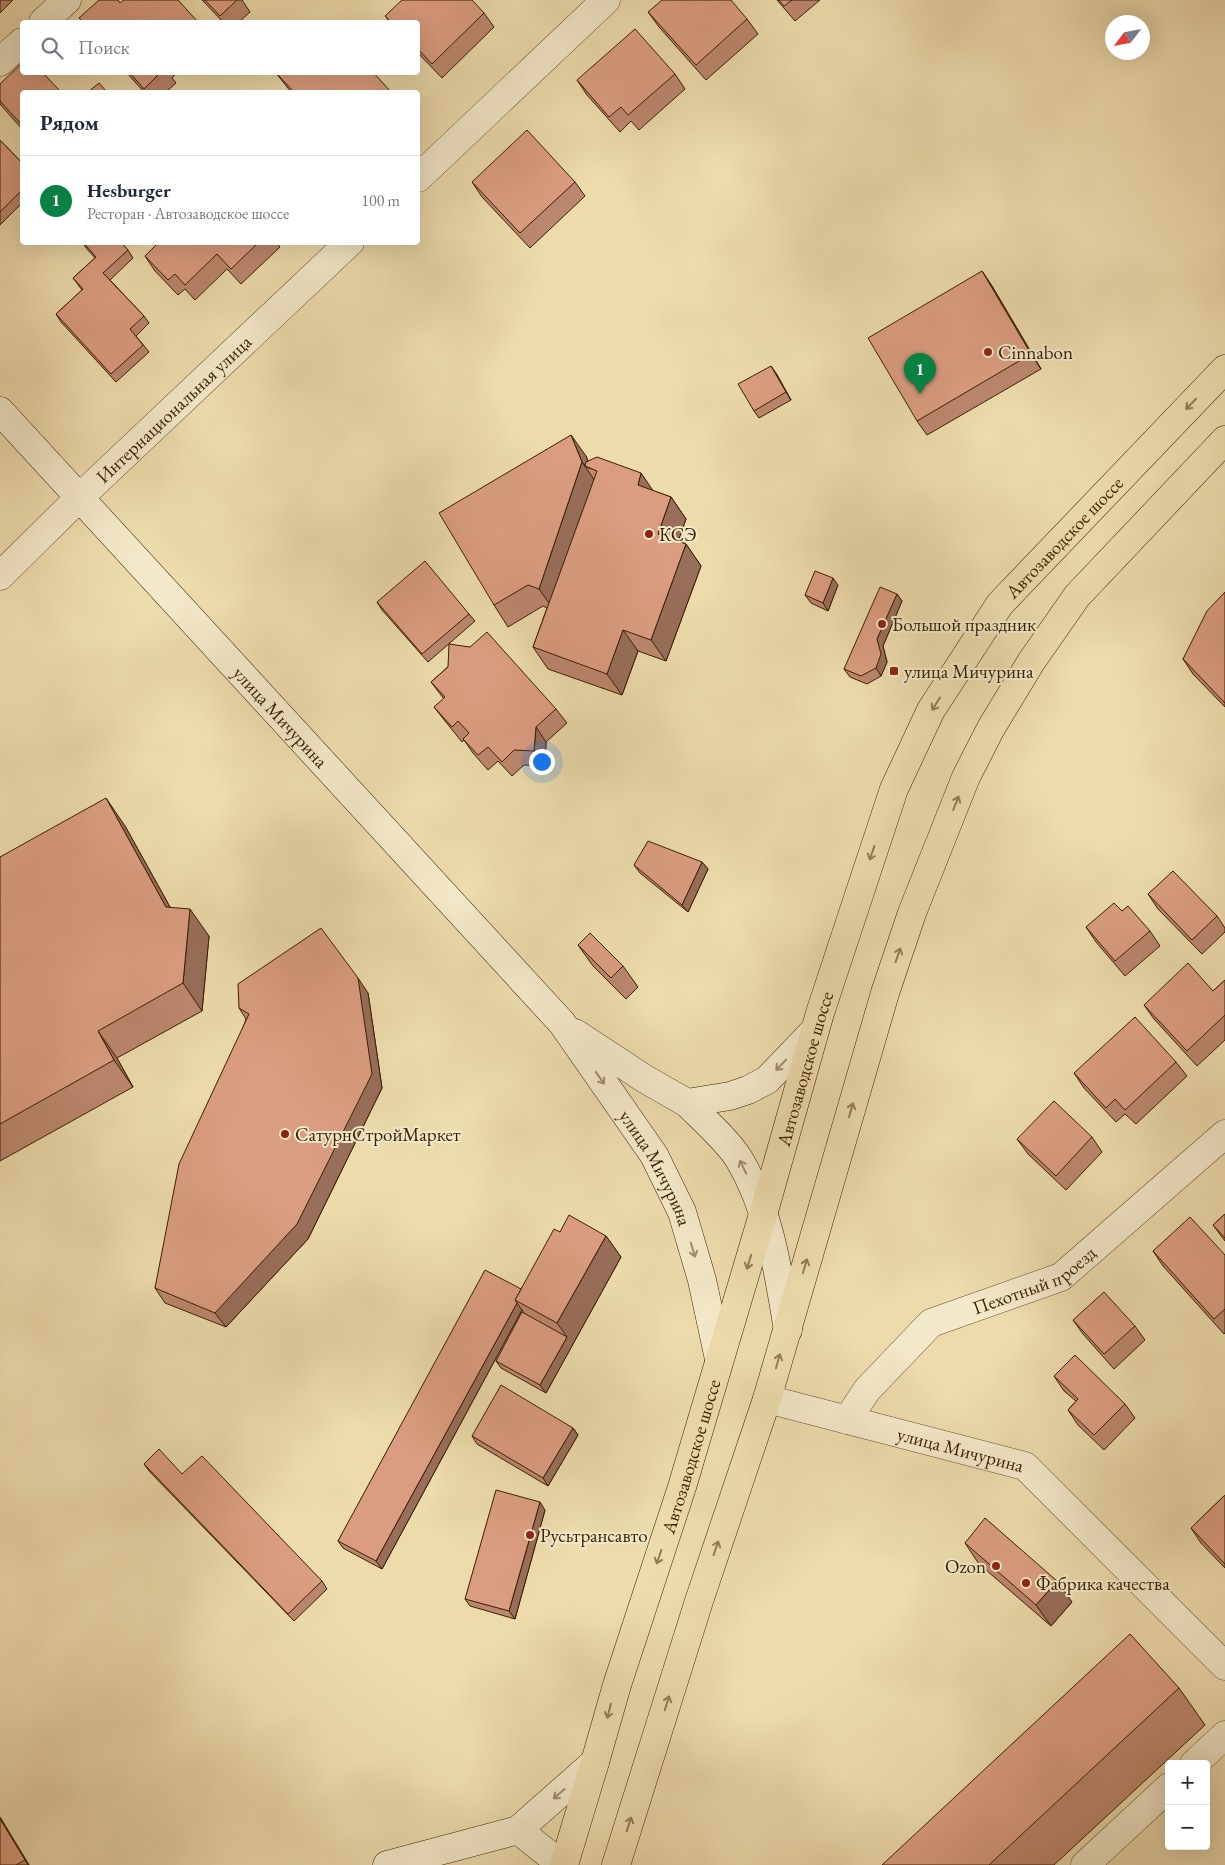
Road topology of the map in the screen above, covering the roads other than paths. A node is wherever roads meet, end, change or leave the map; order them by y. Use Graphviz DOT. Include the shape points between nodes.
graph roads {
  1 [pos="67,0"];
  2 [pos="606,0"];
  3 [pos="45,20"];
  4 [pos="20,44"];
  5 [pos="0,62"];
  6 [pos="420,176"];
  7 [pos="347,245"];
  8 [pos="1225,369"];
  9 [pos="0,411"];
  10 [pos="1225,440"];
  11 [pos="80,497"];
  12 [pos="0,576"];
  13 [pos="562,1024"];
  14 [pos="815,1030"];
  15 [pos="686,1103"];
  16 [pos="1225,1134"];
  17 [pos="764,1211"];
  18 [pos="788,1330"];
  19 [pos="719,1359"];
  20 [pos="767,1399"];
  21 [pos="847,1420"];
  22 [pos="1223,1661"];
  23 [pos="1225,1735"];
  24 [pos="1198,1760"];
  25 [pos="595,1762"];
  26 [pos="1165,1791"];
  27 [pos="518,1830"];
  28 [pos="392,1863"];
  29 [pos="442,1865"];
  30 [pos="563,1865"];
  31 [pos="616,1865"];
  32 [pos="1085,1865"];
  1 -- 3 [label="main road"];
  2 -- 6 [label="main road"];
  4 -- 5 [label="main road"];
  7 -- 11 [label="main road, Интернациональная улица"];
  8 -- 14 [label="main road, Автозаводское шоссе, one-way" via="1000,604 932,710 894,788"];
  9 -- 11 [label="main road, улица Мичурина"];
  18 -- 10 [label="main road, one-way" via="885,993 912,913 966,777 1031,662 1077,596"];
  11 -- 12 [label="main road, Интернациональная улица"];
  11 -- 13 [label="main road, улица Мичурина"];
  13 -- 15 [label="main road, улица Мичурина"];
  13 -- 19 [label="main road, улица Мичурина, one-way" via="654,1155 682,1212 702,1280"];
  14 -- 15 [label="main road, one-way" via="767,1080 730,1096"];
  14 -- 17 [label="main road, Автозаводское шоссе"];
  17 -- 15 [label="main road, улица Мичурина, one-way" via="738,1157"];
  16 -- 21 [label="main road, Пехотный проезд" via="1061,1277 931,1323 867,1390"];
  17 -- 18 [label="main road, улица Мичурина"];
  17 -- 19 [label="main road, Автозаводское шоссе, one-way"];
  20 -- 18 [label="main road, one-way"];
  19 -- 25 [label="main road, Автозаводское шоссе, one-way"];
  20 -- 21 [label="main road, улица Мичурина"];
  31 -- 20 [label="main road, one-way"];
  21 -- 22 [label="main road, улица Мичурина" via="1025,1466"];
  23 -- 24 [label="main road"];
  25 -- 27 [label="main road, one-way"];
  25 -- 30 [label="main road, Автозаводское шоссе"];
  26 -- 32 [label="main road"];
  27 -- 28 [label="main road"];
  27 -- 30 [label="main road"];
  28 -- 29 [label="main road"];
}
